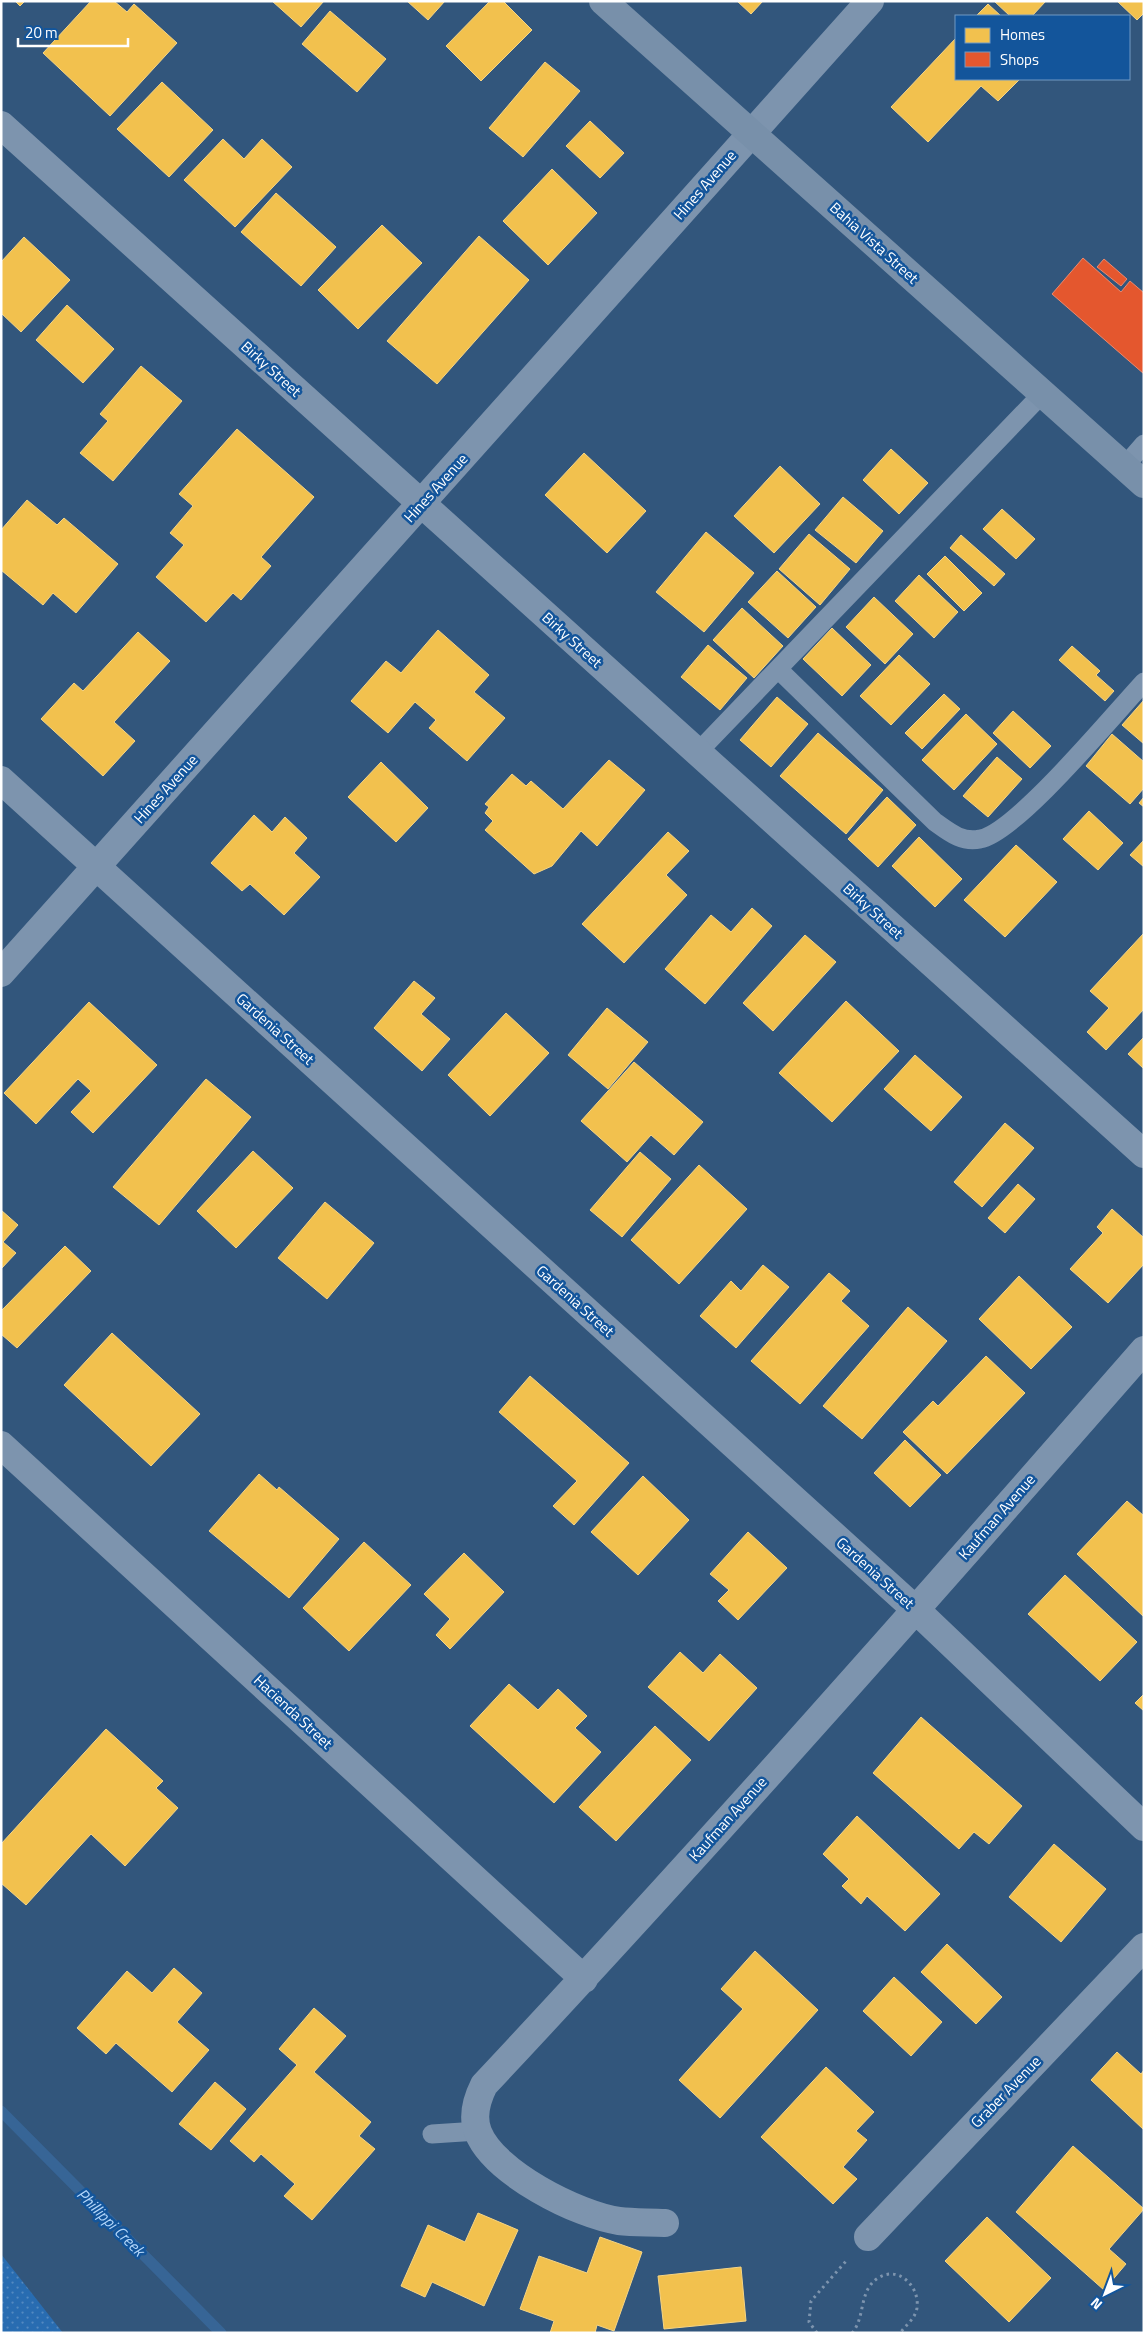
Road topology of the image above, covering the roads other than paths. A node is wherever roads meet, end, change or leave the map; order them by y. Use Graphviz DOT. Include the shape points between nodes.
graph roads {
  1 [pos="603,1"];
  2 [pos="870,1"];
  3 [pos="1,125"];
  4 [pos="751,133"];
  5 [pos="1043,393"];
  6 [pos="1144,444"];
  7 [pos="1134,476"];
  8 [pos="422,505"];
  9 [pos="778,669"];
  10 [pos="1144,682"];
  11 [pos="697,753"];
  12 [pos="1,780"];
  13 [pos="96,866"];
  14 [pos="1,973"];
  15 [pos="1144,1154"];
  16 [pos="1144,1350"];
  17 [pos="1,1445"];
  18 [pos="916,1610"];
  19 [pos="1144,1827"];
  20 [pos="1144,1947"];
  21 [pos="584,1980"];
  22 [pos="478,2131"];
  23 [pos="432,2134"];
  24 [pos="665,2223"];
  25 [pos="868,2237"];
  1 -- 4 [label="street, Bahia Vista Street"];
  2 -- 4 [label="street, Hines Avenue"];
  3 -- 8 [label="street, Birky Street"];
  4 -- 5 [label="street, Bahia Vista Street"];
  4 -- 8 [label="street, Hines Avenue"];
  5 -- 7 [label="street, Bahia Vista Street"];
  5 -- 9 [label="lane"];
  6 -- 7 [label="lane"];
  8 -- 11 [label="street, Birky Street"];
  8 -- 13 [label="street, Hines Avenue"];
  9 -- 10 [label="lane" via="935,822 958,838 980,840 1002,830 1041,794"];
  9 -- 11 [label="lane"];
  11 -- 15 [label="street, Birky Street"];
  12 -- 13 [label="street, Gardenia Street"];
  13 -- 14 [label="street, Hines Avenue"];
  13 -- 18 [label="street, Gardenia Street"];
  16 -- 18 [label="street, Kaufman Avenue"];
  17 -- 21 [label="street, Hacienda Street"];
  18 -- 19 [label="street, Gardenia Street"];
  18 -- 21 [label="street, Kaufman Avenue"];
  20 -- 25 [label="street, Graber Avenue"];
  21 -- 22 [label="street, Kaufman Avenue" via="484,2085 476,2113"];
  22 -- 23 [label="lane"];
  22 -- 24 [label="street, Kaufman Avenue" via="487,2148 503,2166 565,2203 618,2221"];
}
